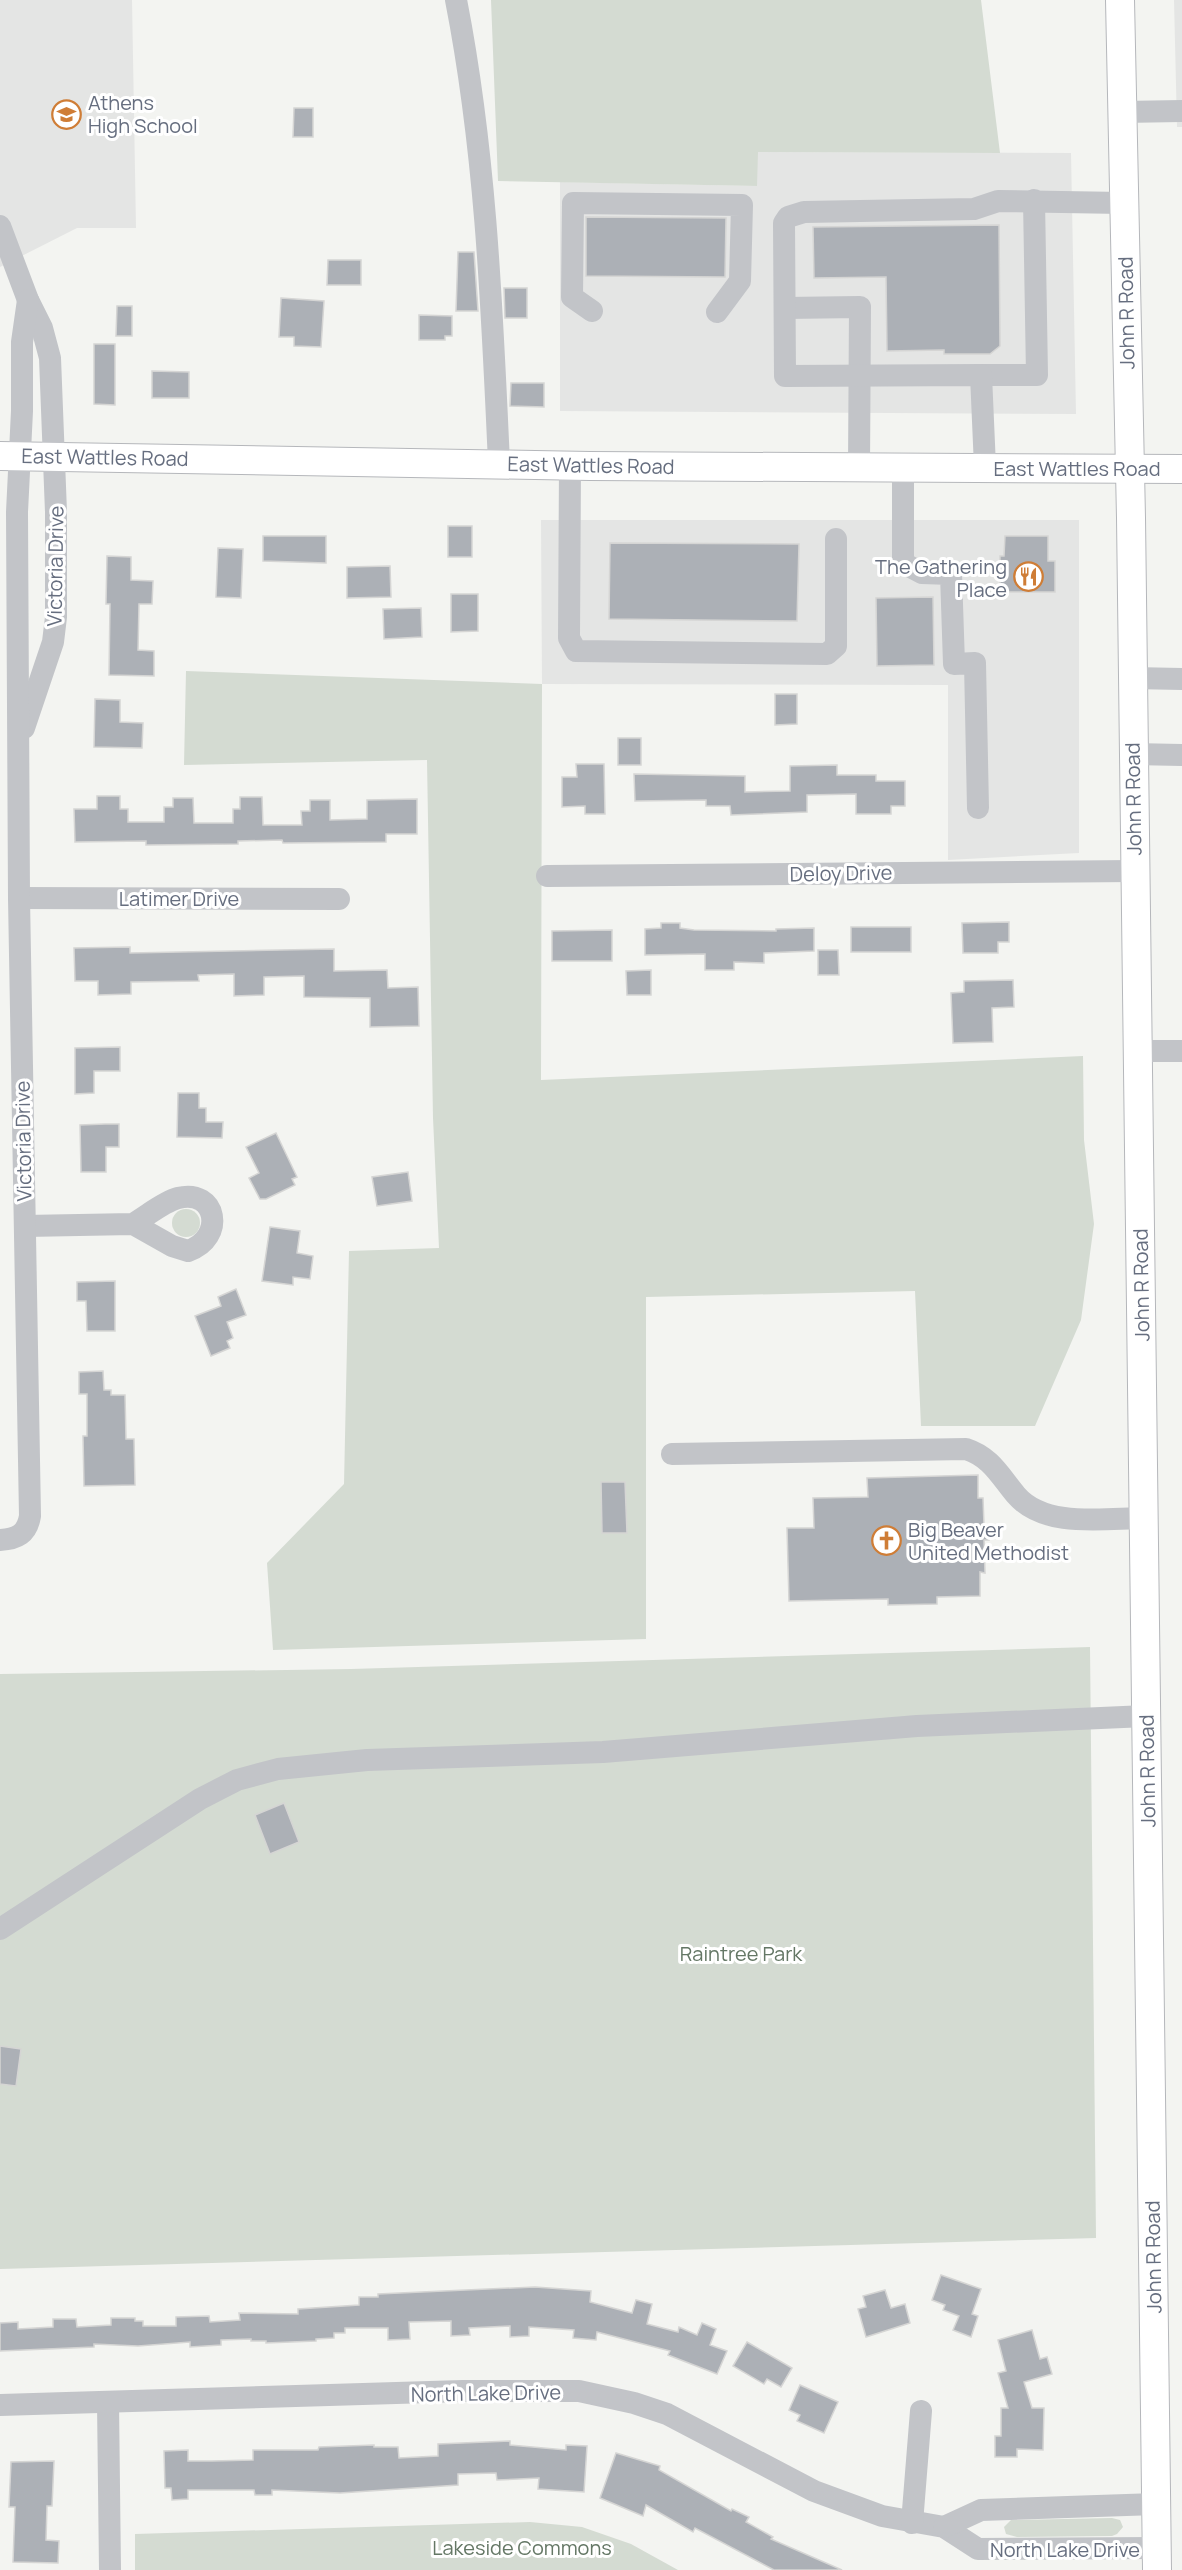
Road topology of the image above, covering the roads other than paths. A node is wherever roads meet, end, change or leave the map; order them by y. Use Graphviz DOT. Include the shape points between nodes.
graph roads {
  1 [pos="456,0"];
  2 [pos="1120,0"];
  3 [pos="1182,111"];
  4 [pos="1122,112"];
  5 [pos="1034,200"];
  6 [pos="1124,203"];
  7 [pos="0,225"];
  8 [pos="28,300"];
  9 [pos="785,308"];
  10 [pos="592,311"];
  11 [pos="717,312"];
  12 [pos="981,375"];
  13 [pos="861,376"];
  14 [pos="55,455"];
  15 [pos="10,456"];
  16 [pos="499,464"];
  17 [pos="570,465"];
  18 [pos="859,466"];
  19 [pos="903,466"];
  20 [pos="985,467"];
  21 [pos="1129,469"];
  22 [pos="1182,469"];
  23 [pos="836,539"];
  24 [pos="1132,678"];
  25 [pos="1182,679"];
  26 [pos="18,743"];
  27 [pos="1132,754"];
  28 [pos="1182,755"];
  29 [pos="978,808"];
  30 [pos="1134,871"];
  31 [pos="547,876"];
  32 [pos="19,898"];
  33 [pos="339,899"];
  34 [pos="1182,1051"];
  35 [pos="1136,1052"];
  36 [pos="133,1224"];
  37 [pos="25,1226"];
  38 [pos="672,1454"];
  39 [pos="1145,1518"];
  40 [pos="10,1538"];
  41 [pos="1146,1716"];
  42 [pos="0,1929"];
  43 [pos="108,2402"];
  44 [pos="0,2405"];
  45 [pos="921,2411"];
  46 [pos="1156,2504"];
  47 [pos="912,2523"];
  48 [pos="944,2527"];
  49 [pos="1157,2559"];
  50 [pos="110,2570"];
  1 -- 16 [label="street" via="466,48 487,222"];
  2 -- 4 [label="main road, John R Road"];
  3 -- 4 [label="street"];
  4 -- 6 [label="main road, John R Road"];
  5 -- 6 [label="street"];
  5 -- 9 [label="street" via="998,201 974,209 796,213 788,217 782,231"];
  5 -- 12 [label="street" via="1037,375"];
  6 -- 21 [label="main road, John R Road"];
  7 -- 8 [label="street, Victoria Drive"];
  8 -- 14 [label="street, Victoria Drive" via="42,328 50,358"];
  8 -- 15 [label="street, Victoria Drive"];
  9 -- 13 [label="street" via="785,376"];
  9 -- 13 [label="street" via="860,307"];
  10 -- 11 [label="street" via="572,297 573,203 742,205 740,281"];
  12 -- 13 [label="street"];
  12 -- 20 [label="street"];
  13 -- 18 [label="street"];
  14 -- 15 [label="main road, East Wattles Road"];
  14 -- 16 [label="main road, East Wattles Road"];
  14 -- 26 [label="street, Victoria Drive" via="53,642"];
  15 -- 26 [label="street, Victoria Drive" via="17,512"];
  16 -- 17 [label="main road, East Wattles Road"];
  17 -- 18 [label="main road, East Wattles Road"];
  17 -- 23 [label="street" via="569,638 576,651 827,654 837,646"];
  18 -- 19 [label="main road, East Wattles Road"];
  19 -- 20 [label="main road, East Wattles Road"];
  19 -- 29 [label="street" via="903,563 922,573 951,574 954,664 975,663"];
  20 -- 21 [label="main road, East Wattles Road"];
  21 -- 22 [label="main road, East Wattles Road"];
  21 -- 24 [label="main road, John R Road"];
  24 -- 25 [label="street"];
  24 -- 27 [label="main road, John R Road"];
  26 -- 32 [label="street, Victoria Drive"];
  27 -- 28 [label="street"];
  27 -- 30 [label="main road, John R Road"];
  30 -- 31 [label="street, Deloy Drive"];
  30 -- 35 [label="main road, John R Road"];
  32 -- 33 [label="street, Latimer Drive"];
  32 -- 37 [label="street, Victoria Drive"];
  34 -- 35 [label="street"];
  35 -- 39 [label="main road, John R Road"];
  36 -- 37 [label="street"];
  37 -- 40 [label="street, Victoria Drive" via="30,1516 29,1525"];
  38 -- 39 [label="street" via="966,1449 988,1460 1016,1495 1035,1509 1070,1518"];
  39 -- 41 [label="main road, John R Road"];
  41 -- 42 [label="street" via="917,1726 603,1752 367,1760 278,1769 237,1780 200,1799"];
  41 -- 46 [label="main road, John R Road"];
  43 -- 44 [label="street, North Lake Drive"];
  43 -- 47 [label="street, North Lake Drive" via="579,2391 667,2414 814,2491"];
  43 -- 50 [label="street"];
  45 -- 47 [label="street"];
  46 -- 48 [label="street, North Lake Drive" via="981,2510"];
  46 -- 49 [label="main road, John R Road"];
  47 -- 48 [label="street, North Lake Drive"];
  48 -- 49 [label="street, North Lake Drive" via="978,2549"];
}
